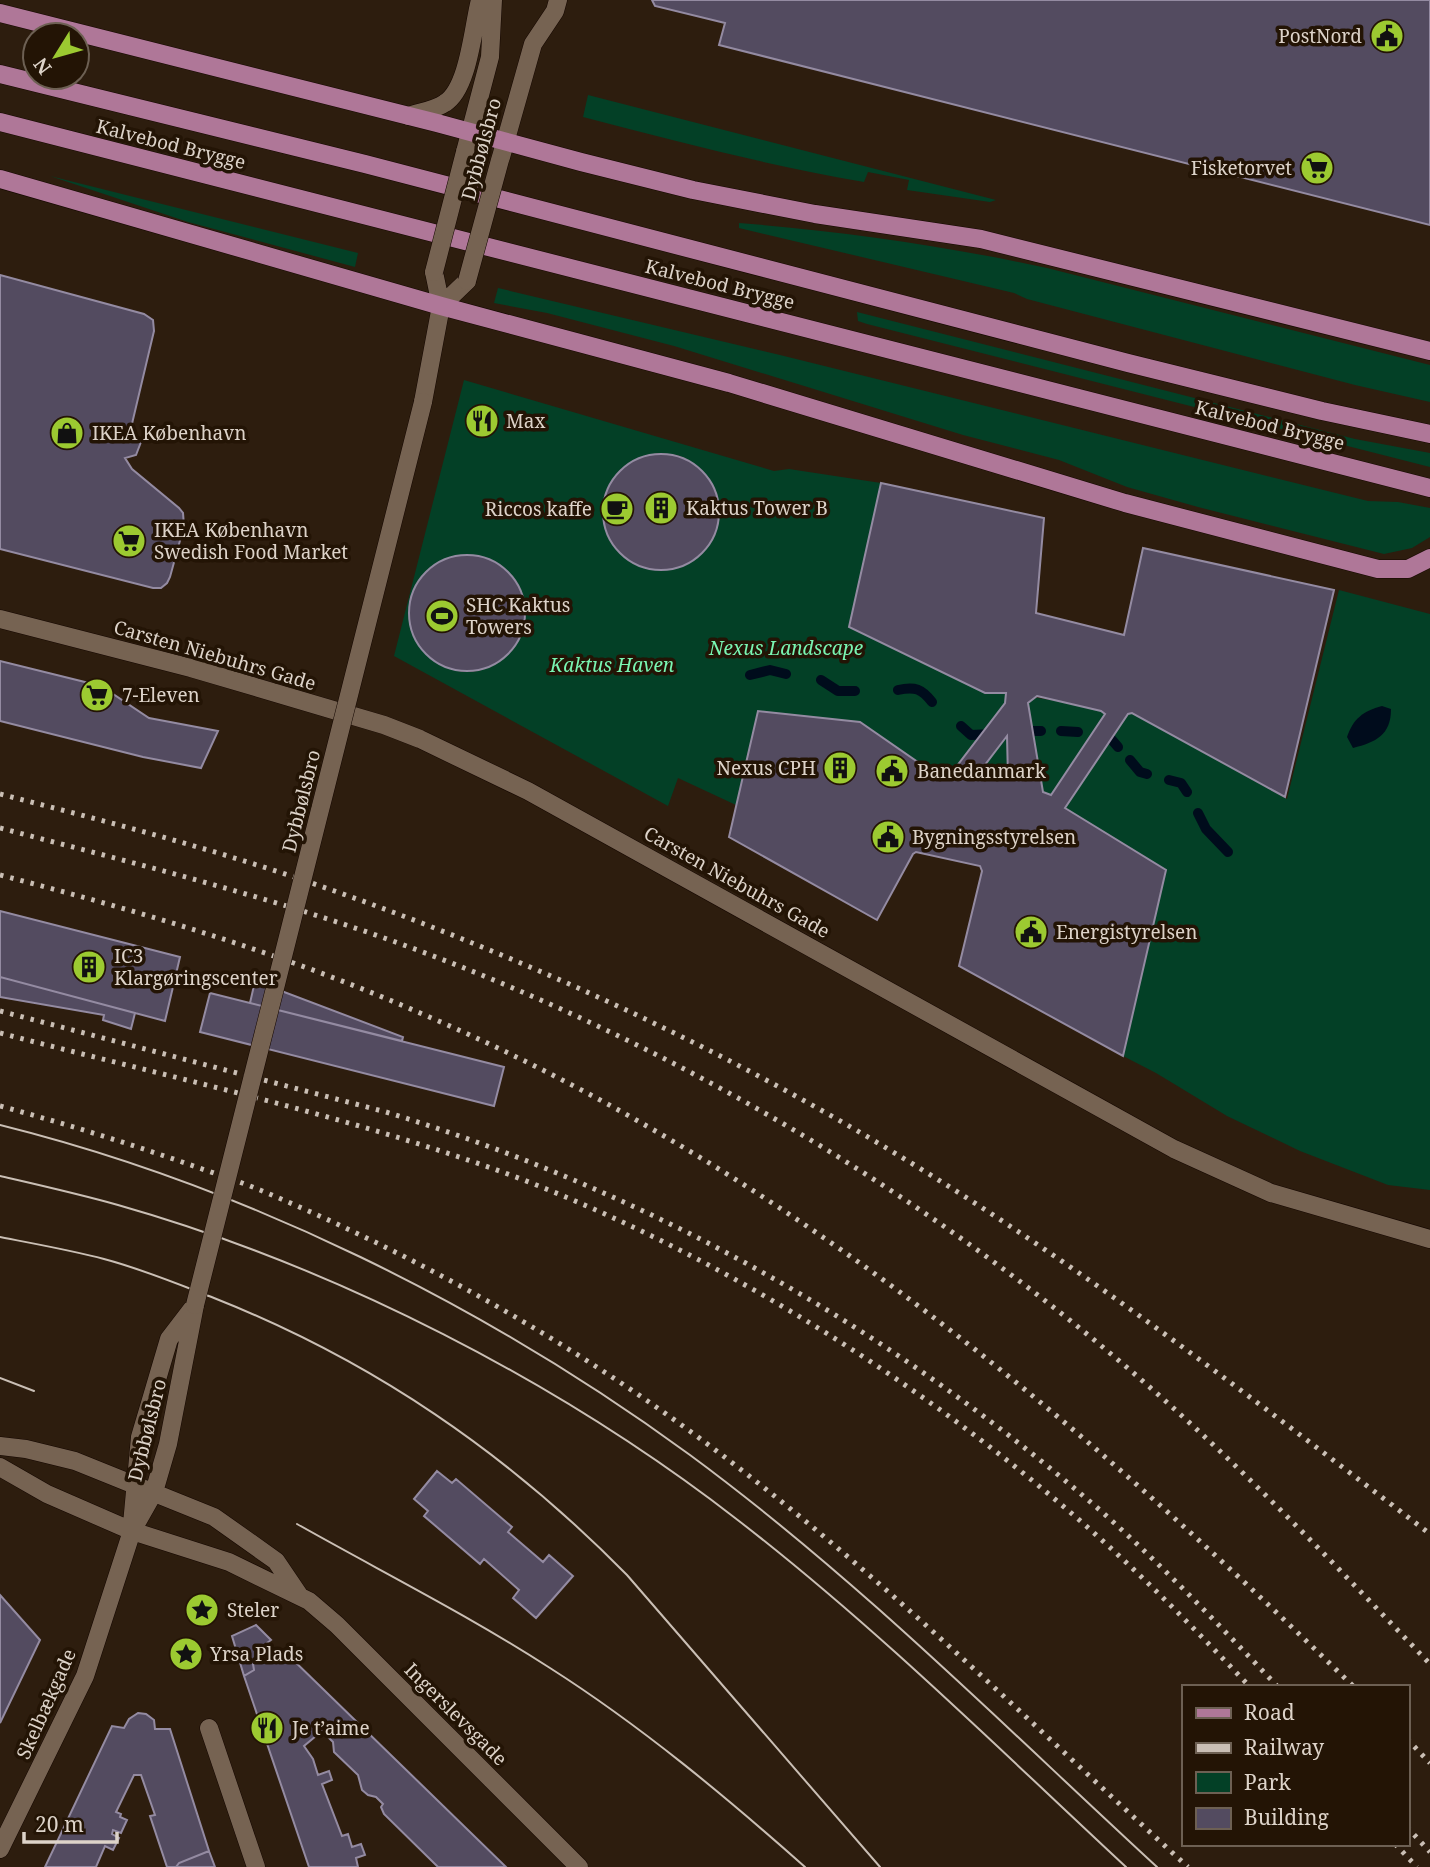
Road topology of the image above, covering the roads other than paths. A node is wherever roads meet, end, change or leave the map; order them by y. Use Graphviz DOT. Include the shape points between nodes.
graph roads {
  1 [pos="480,0"];
  2 [pos="494,0"];
  3 [pos="558,0"];
  4 [pos="0,13"];
  5 [pos="0,74"];
  6 [pos="409,116"];
  7 [pos="0,122"];
  8 [pos="470,132"];
  9 [pos="505,141"];
  10 [pos="0,179"];
  11 [pos="441,306"];
  12 [pos="1430,351"];
  13 [pos="1430,434"];
  14 [pos="1430,488"];
  15 [pos="1430,558"];
  16 [pos="0,619"];
  17 [pos="1430,1239"];
  18 [pos="195,1305"];
  19 [pos="0,1446"];
  20 [pos="0,1467"];
  21 [pos="136,1485"];
  22 [pos="155,1492"];
  23 [pos="132,1531"];
  24 [pos="299,1595"];
  25 [pos="209,1728"];
  26 [pos="0,1849"];
  27 [pos="257,1867"];
  28 [pos="579,1867"];
  1 -- 6 [label="street, Dybbølsbro" via="459,86 446,103"];
  2 -- 8 [label="street, Dybbølsbro" via="490,57"];
  3 -- 9 [label="street, Dybbølsbro" via="533,44"];
  4 -- 6 [label="main road"];
  5 -- 13 [label="main road, Kalvebod Brygge" via="1141,366"];
  6 -- 8 [label="main road"];
  7 -- 14 [label="main road, Kalvebod Brygge"];
  8 -- 9 [label="main road"];
  8 -- 11 [label="street, Dybbølsbro, bridge" via="434,272"];
  9 -- 11 [label="street, Dybbølsbro, bridge" via="467,281"];
  9 -- 12 [label="main road" via="693,190 981,239"];
  10 -- 11 [label="main road"];
  11 -- 15 [label="main road" via="729,383 1125,503 1378,569 1408,569"];
  11 -- 18 [label="street, Dybbølsbro, bridge" via="423,402"];
  16 -- 17 [label="street, Carsten Niebuhrs Gade" via="191,668 421,738 528,791 1174,1149 1271,1193"];
  18 -- 21 [label="street, Dybbølsbro" via="169,1339 140,1437"];
  18 -- 22 [label="street, Dybbølsbro" via="169,1444"];
  19 -- 21 [label="street, Ingerslevsgade" via="75,1461"];
  20 -- 23 [label="street, Ingerslevsgade" via="47,1494"];
  21 -- 22 [label="street, Ingerslevsgade"];
  21 -- 23 [label="street, Dybbølsbro"];
  22 -- 23 [label="street, Dybbølsbro"];
  22 -- 24 [label="street, Ingerslevsgade" via="214,1517 259,1547 276,1561"];
  23 -- 24 [label="street, Ingerslevsgade" via="229,1562"];
  23 -- 26 [label="street, Skelbækgade" via="85,1676"];
  24 -- 28 [label="street, Ingerslevsgade" via="337,1625"];
  25 -- 27 [label="street"];
}
